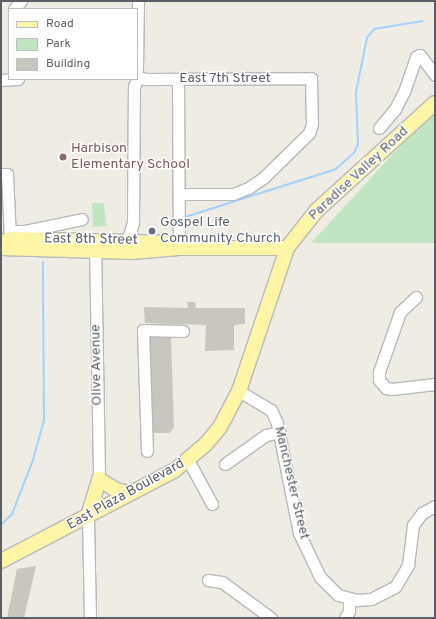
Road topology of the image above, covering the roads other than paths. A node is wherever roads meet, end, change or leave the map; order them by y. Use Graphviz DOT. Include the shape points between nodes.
graph roads {
  1 [pos="138,75"];
  2 [pos="435,75"];
  3 [pos="178,79"];
  4 [pos="137,80"];
  5 [pos="435,103"];
  6 [pos="379,128"];
  7 [pos="1,174"];
  8 [pos="179,194"];
  9 [pos="82,219"];
  10 [pos="5,240"];
  11 [pos="127,241"];
  12 [pos="95,246"];
  13 [pos="180,248"];
  14 [pos="287,248"];
  15 [pos="416,297"];
  16 [pos="183,330"];
  17 [pos="435,384"];
  18 [pos="239,390"];
  19 [pos="280,432"];
  20 [pos="147,451"];
  21 [pos="188,460"];
  22 [pos="225,464"];
  23 [pos="99,479"];
  24 [pos="130,493"];
  25 [pos="212,504"];
  26 [pos="435,506"];
  27 [pos="88,516"];
  28 [pos="1,561"];
  29 [pos="208,580"];
  30 [pos="349,599"];
  31 [pos="90,618"];
  32 [pos="271,618"];
  33 [pos="345,618"];
  1 -- 3 [label="street, East 7th Street"];
  2 -- 6 [label="street" via="420,55 416,57 395,109"];
  3 -- 8 [label="street"];
  3 -- 8 [label="street, East 7th Street" via="311,78 312,124 309,134 263,178 248,188 233,194"];
  4 -- 11 [label="street" via="133,222"];
  5 -- 14 [label="main road, Paradise Valley Road" via="317,210"];
  7 -- 10 [label="street" via="7,174"];
  8 -- 13 [label="street"];
  9 -- 10 [label="street" via="25,231"];
  10 -- 12 [label="main road, East 8th Street"];
  11 -- 12 [label="main road, East 8th Street"];
  11 -- 13 [label="main road, East 8th Street" via="170,241"];
  12 -- 13 [label="main road, East 8th Street" via="149,251"];
  12 -- 23 [label="street, Olive Avenue"];
  13 -- 14 [label="main road, East 8th Street"];
  14 -- 18 [label="main road, East Plaza Boulevard"];
  15 -- 17 [label="street" via="400,312 379,372 381,384 392,390"];
  16 -- 20 [label="street" via="144,330"];
  18 -- 19 [label="street, Manchester Street" via="271,410"];
  18 -- 21 [label="main road, East Plaza Boulevard" via="220,427"];
  19 -- 22 [label="street" via="266,435"];
  19 -- 30 [label="street, Manchester Street" via="299,533 320,577 328,587"];
  21 -- 24 [label="main road, East Plaza Boulevard"];
  21 -- 25 [label="street"];
  23 -- 24 [label="main road" via="116,490"];
  23 -- 27 [label="main road"];
  24 -- 27 [label="main road, East Plaza Boulevard"];
  26 -- 30 [label="street, Manchester Street" via="422,513 413,525 408,565 395,587 371,599"];
  27 -- 28 [label="main road, East Plaza Boulevard"];
  27 -- 31 [label="street"];
  29 -- 32 [label="street" via="222,582"];
  30 -- 33 [label="street" via="349,611"];
}
